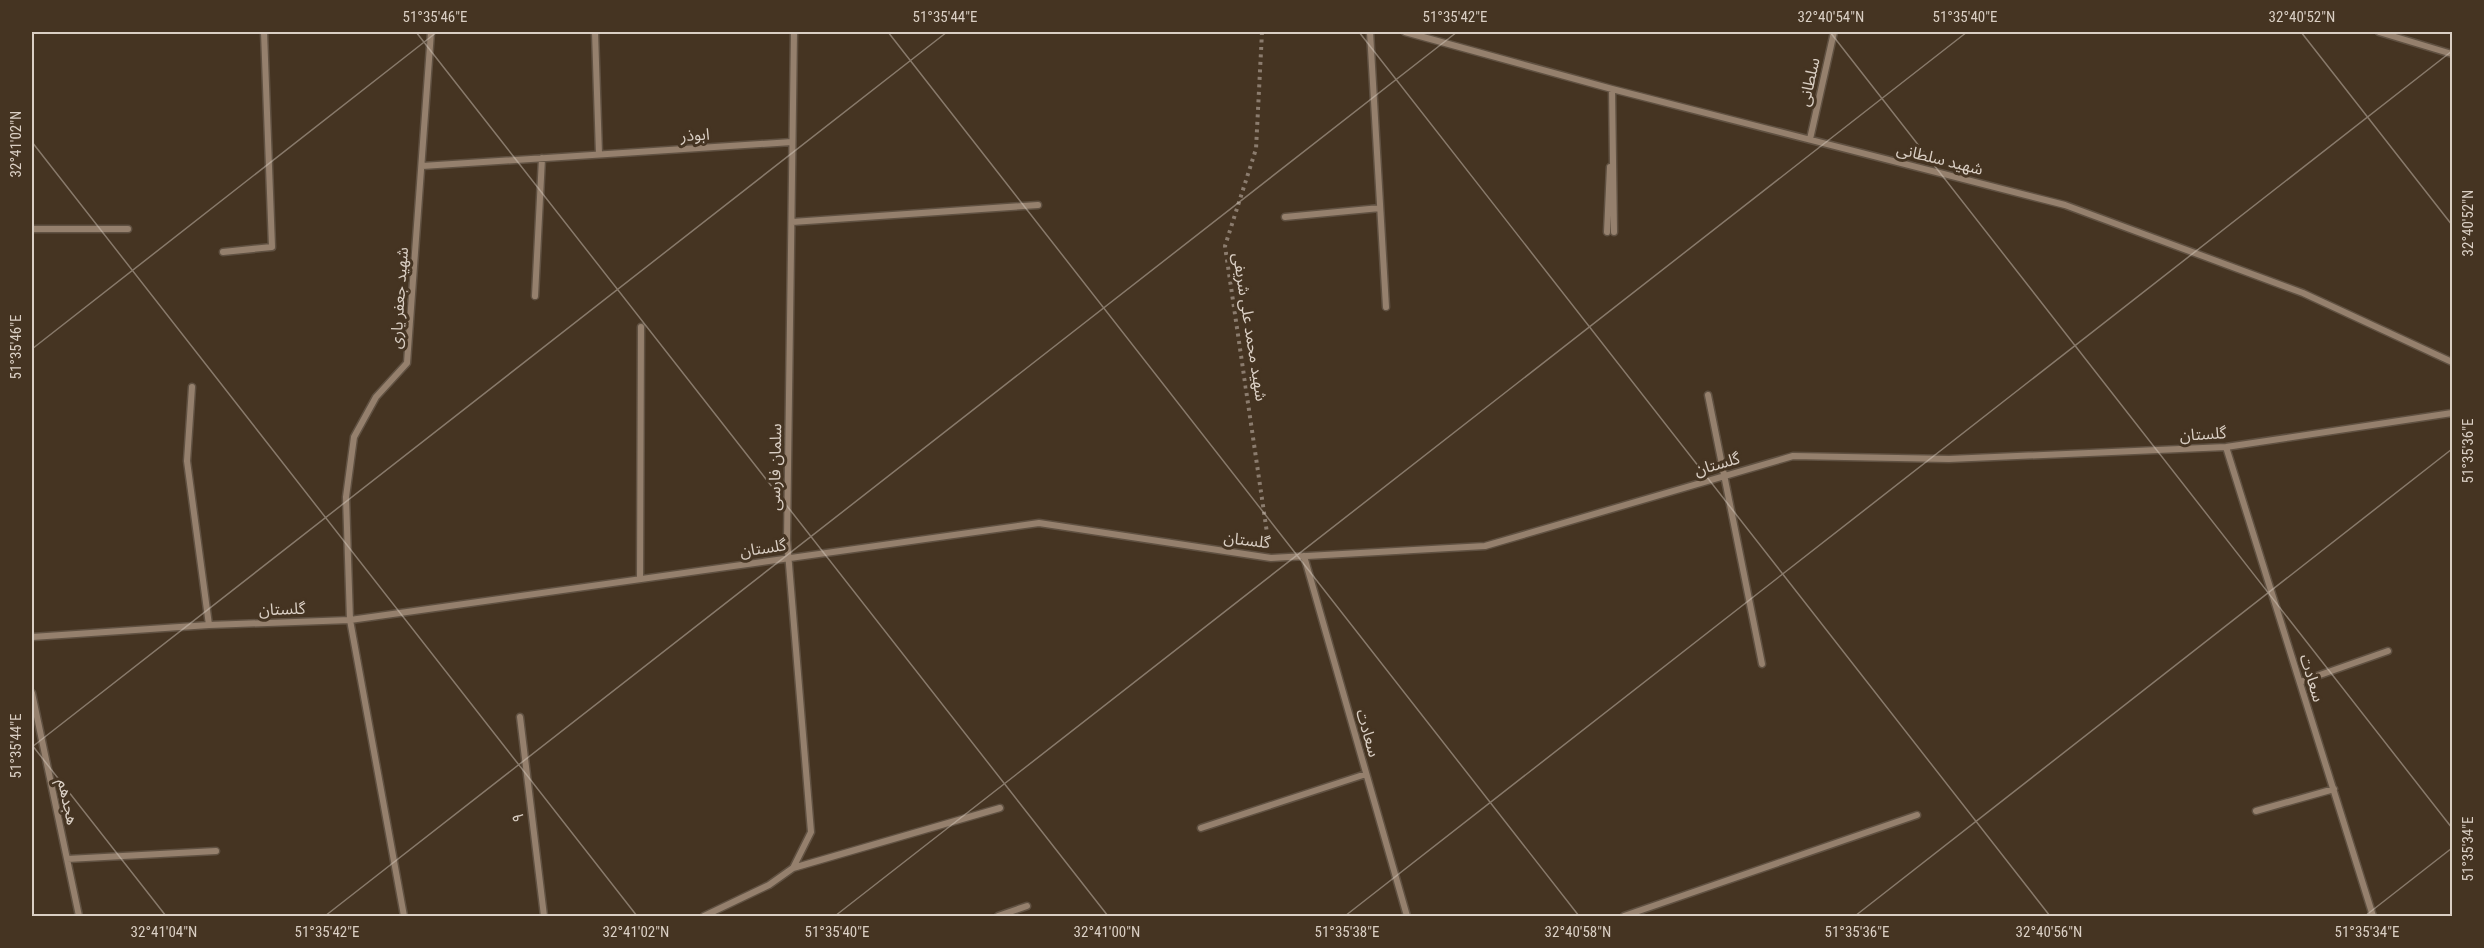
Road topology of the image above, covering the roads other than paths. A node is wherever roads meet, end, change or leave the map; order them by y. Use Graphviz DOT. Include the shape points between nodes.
graph roads {
  1 [pos="264,32"];
  2 [pos="431,32"];
  3 [pos="595,32"];
  4 [pos="794,32"];
  5 [pos="1370,32"];
  6 [pos="1405,32"];
  7 [pos="1834,32"];
  8 [pos="2379,32"];
  9 [pos="2452,54"];
  10 [pos="1612,89"];
  11 [pos="1810,139"];
  12 [pos="792,142"];
  13 [pos="599,154"];
  14 [pos="542,158"];
  15 [pos="422,166"];
  16 [pos="1038,205"];
  17 [pos="1380,208"];
  18 [pos="1285,217"];
  19 [pos="792,222"];
  20 [pos="32,229"];
  21 [pos="128,229"];
  22 [pos="1611,232"];
  23 [pos="223,252"];
  24 [pos="535,296"];
  25 [pos="1386,307"];
  26 [pos="642,327"];
  27 [pos="2452,362"];
  28 [pos="192,387"];
  29 [pos="1708,395"];
  30 [pos="2452,413"];
  31 [pos="2226,447"];
  32 [pos="1724,476"];
  33 [pos="1304,556"];
  34 [pos="790,558"];
  35 [pos="640,579"];
  36 [pos="350,620"];
  37 [pos="209,625"];
  38 [pos="32,638"];
  39 [pos="2388,651"];
  40 [pos="1762,664"];
  41 [pos="2300,682"];
  42 [pos="32,693"];
  43 [pos="520,717"];
  44 [pos="1366,774"];
  45 [pos="2334,789"];
  46 [pos="1000,808"];
  47 [pos="2256,811"];
  48 [pos="1917,815"];
  49 [pos="1201,828"];
  50 [pos="216,851"];
  51 [pos="67,859"];
  52 [pos="793,868"];
  53 [pos="1027,906"];
  54 [pos="79,916"];
  55 [pos="404,916"];
  56 [pos="544,916"];
  57 [pos="704,916"];
  58 [pos="998,916"];
  59 [pos="1407,916"];
  60 [pos="1624,916"];
  61 [pos="2373,916"];
  1 -- 23 [label="street" via="272,247"];
  2 -- 15 [label="street, شهید جعفر یاری"];
  3 -- 13 [label="street"];
  4 -- 12 [label="street, سلمان فارسی"];
  5 -- 17 [label="street"];
  6 -- 10 [label="street, شهید سلطانی"];
  7 -- 11 [label="street, سلطانی"];
  8 -- 9 [label="street"];
  10 -- 11 [label="street, شهید سلطانی"];
  10 -- 22 [label="street"];
  11 -- 27 [label="street, شهید سلطانی" via="2065,205 2303,293"];
  12 -- 13 [label="street, ابوذر"];
  12 -- 19 [label="street, سلمان فارسی"];
  13 -- 14 [label="street, ابوذر"];
  14 -- 15 [label="street, ابوذر"];
  14 -- 24 [label="street"];
  15 -- 36 [label="street, شهید جعفر یاری" via="407,363 376,397 354,437 346,497"];
  16 -- 19 [label="street"];
  17 -- 18 [label="street"];
  17 -- 25 [label="street"];
  19 -- 34 [label="street, سلمان فارسی" via="787,540"];
  20 -- 21 [label="street"];
  26 -- 35 [label="street"];
  28 -- 37 [label="street" via="187,461"];
  29 -- 32 [label="street"];
  30 -- 31 [label="street, گلستان"];
  31 -- 32 [label="street, گلستان" via="1949,459 1793,456"];
  31 -- 41 [label="street, سعادت"];
  32 -- 33 [label="street, گلستان" via="1485,546"];
  32 -- 40 [label="street"];
  33 -- 34 [label="street, گلستان" via="1271,558 1039,523"];
  33 -- 44 [label="street, سعادت"];
  34 -- 35 [label="street, گلستان"];
  34 -- 52 [label="street, سلمان فارسی" via="811,832"];
  35 -- 36 [label="street, گلستان"];
  36 -- 37 [label="street, گلستان"];
  36 -- 55 [label="street, شهید جعفر یاری"];
  37 -- 38 [label="street, گلستان"];
  39 -- 41 [label="street"];
  41 -- 45 [label="street, سعادت"];
  42 -- 51 [label="street, هجدهم"];
  43 -- 56 [label="street, ۹"];
  44 -- 49 [label="street"];
  44 -- 59 [label="street, سعادت"];
  45 -- 47 [label="street"];
  45 -- 61 [label="street, سعادت"];
  46 -- 52 [label="street"];
  48 -- 60 [label="street"];
  50 -- 51 [label="street"];
  51 -- 54 [label="street, هجدهم"];
  52 -- 57 [label="street, سلمان فارسی" via="769,885"];
  53 -- 58 [label="street"];
}
